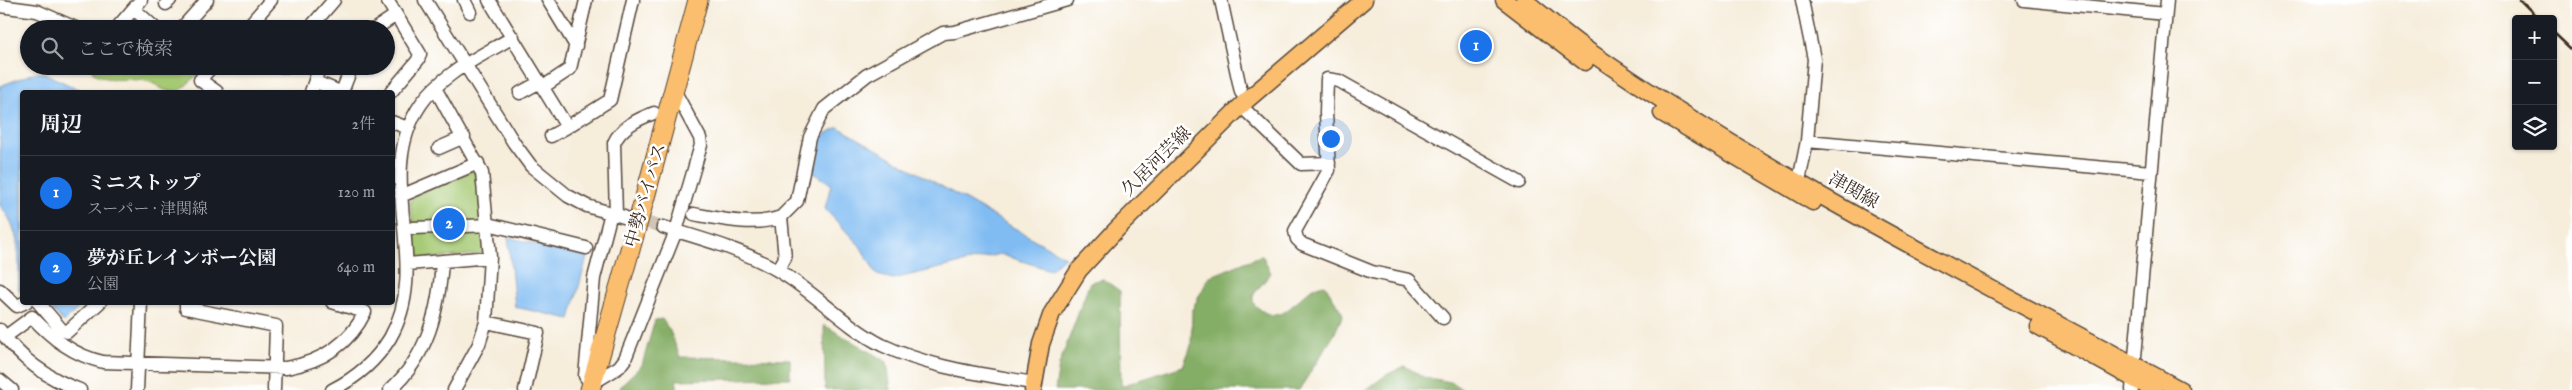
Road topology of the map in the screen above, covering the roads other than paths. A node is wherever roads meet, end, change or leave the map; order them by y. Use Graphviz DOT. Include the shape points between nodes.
graph roads {
  1 [pos="207,0"];
  2 [pos="334,0"];
  3 [pos="387,0"];
  4 [pos="426,0"];
  5 [pos="489,0"];
  6 [pos="548,0"];
  7 [pos="586,0"];
  8 [pos="633,0"];
  9 [pos="696,0"];
  10 [pos="711,0"];
  11 [pos="1067,0"];
  12 [pos="1221,0"];
  13 [pos="1364,0"];
  14 [pos="1504,0"];
  15 [pos="1524,0"];
  16 [pos="1802,0"];
  17 [pos="2024,0"];
  18 [pos="2167,0"];
  19 [pos="265,2"];
  20 [pos="138,4"];
  21 [pos="0,6"];
  22 [pos="2165,14"];
  23 [pos="396,15"];
  24 [pos="58,20"];
  25 [pos="124,20"];
  26 [pos="150,20"];
  27 [pos="189,20"];
  28 [pos="252,20"];
  29 [pos="317,20"];
  30 [pos="388,20"];
  31 [pos="513,37"];
  32 [pos="576,46"];
  33 [pos="684,54"];
  34 [pos="466,66"];
  35 [pos="202,75"];
  36 [pos="317,75"];
  37 [pos="348,75"];
  38 [pos="541,84"];
  39 [pos="313,87"];
  40 [pos="435,88"];
  41 [pos="214,90"];
  42 [pos="330,90"];
  43 [pos="342,90"];
  44 [pos="393,90"];
  45 [pos="674,90"];
  46 [pos="520,93"];
  47 [pos="1244,103"];
  48 [pos="654,113"];
  49 [pos="395,123"];
  50 [pos="567,127"];
  51 [pos="408,128"];
  52 [pos="551,136"];
  53 [pos="464,137"];
  54 [pos="1807,141"];
  55 [pos="439,148"];
  56 [pos="478,163"];
  57 [pos="1329,163"];
  58 [pos="2150,172"];
  59 [pos="1519,182"];
  60 [pos="1799,182"];
  61 [pos="401,196"];
  62 [pos="694,214"];
  63 [pos="617,215"];
  64 [pos="711,217"];
  65 [pos="781,217"];
  66 [pos="488,225"];
  67 [pos="663,227"];
  68 [pos="413,228"];
  69 [pos="676,231"];
  70 [pos="705,239"];
  71 [pos="586,248"];
  72 [pos="490,257"];
  73 [pos="442,262"];
  74 [pos="408,264"];
  75 [pos="778,270"];
  76 [pos="0,290"];
  77 [pos="20,305"];
  78 [pos="41,305"];
  79 [pos="97,305"];
  80 [pos="141,305"];
  81 [pos="186,305"];
  82 [pos="342,305"];
  83 [pos="1443,318"];
  84 [pos="486,322"];
  85 [pos="2,333"];
  86 [pos="139,364"];
  87 [pos="275,368"];
  88 [pos="2133,378"];
  89 [pos="0,380"];
  90 [pos="590,387"];
  91 [pos="1033,387"];
  92 [pos="12,390"];
  93 [pos="80,390"];
  94 [pos="137,390"];
  95 [pos="274,390"];
  96 [pos="332,390"];
  97 [pos="390,390"];
  98 [pos="454,390"];
  99 [pos="525,390"];
  100 [pos="2154,390"];
  101 [pos="2181,390"];
  1 -- 27 [label="street"];
  2 -- 29 [label="street"];
  3 -- 23 [label="street"];
  4 -- 34 [label="street"];
  5 -- 31 [label="street"];
  6 -- 32 [label="street"];
  7 -- 32 [label="street"];
  8 -- 50 [label="street" via="610,100"];
  9 -- 33 [label="highway, 中勢バイパス"];
  10 -- 33 [label="highway"];
  11 -- 65 [label="street" via="955,32 943,32 867,75 824,110 813,128 797,202"];
  12 -- 47 [label="street"];
  13 -- 47 [label="main road, 久居河芸線"];
  14 -- 88 [label="main road, 津関線" via="1585,62 1680,126"];
  15 -- 60 [label="main road, 津関線" via="1592,53 1684,115"];
  16 -- 54 [label="street" via="1814,59"];
  17 -- 22 [label="street"];
  18 -- 22 [label="street"];
  19 -- 28 [label="street"];
  20 -- 25 [label="street"];
  20 -- 26 [label="street"];
  21 -- 24 [label="street" via="37,11"];
  22 -- 58 [label="street"];
  23 -- 30 [label="street"];
  23 -- 44 [label="street" via="420,54"];
  31 -- 34 [label="street"];
  31 -- 38 [label="street"];
  32 -- 38 [label="street" via="570,69"];
  33 -- 45 [label="highway, 中勢バイパス"];
  34 -- 40 [label="street"];
  34 -- 63 [label="street" via="531,166 568,196"];
  35 -- 41 [label="street" via="200,80"];
  36 -- 39 [label="street"];
  37 -- 43 [label="street"];
  38 -- 46 [label="street"];
  38 -- 50 [label="street"];
  39 -- 42 [label="street"];
  40 -- 51 [label="street" via="421,104"];
  40 -- 53 [label="street"];
  45 -- 69 [label="street" via="701,145"];
  45 -- 90 [label="highway, 中勢バイパス"];
  47 -- 57 [label="street" via="1301,164"];
  47 -- 91 [label="main road, 久居河芸線" via="1079,270 1052,313"];
  48 -- 63 [label="street" via="623,129 614,143"];
  49 -- 51 [label="street"];
  50 -- 52 [label="street"];
  51 -- 61 [label="street" via="401,156"];
  53 -- 55 [label="street"];
  53 -- 56 [label="street"];
  54 -- 58 [label="street"];
  54 -- 60 [label="street"];
  56 -- 61 [label="street"];
  56 -- 66 [label="street" via="484,184"];
  57 -- 59 [label="street" via="1328,77"];
  57 -- 83 [label="street" via="1329,170 1295,231 1297,239 1302,244 1372,272 1409,280"];
  58 -- 88 [label="street"];
  60 -- 88 [label="main road, 津関線"];
  61 -- 74 [label="street"];
  62 -- 64 [label="street"];
  63 -- 90 [label="street" via="594,278 585,376"];
  64 -- 65 [label="street" via="770,221"];
  64 -- 70 [label="street"];
  65 -- 75 [label="street" via="785,258"];
  66 -- 68 [label="street"];
  66 -- 71 [label="street"];
  66 -- 72 [label="street"];
  67 -- 69 [label="street"];
  69 -- 70 [label="street"];
  69 -- 90 [label="street" via="625,359"];
  70 -- 75 [label="street"];
  72 -- 73 [label="street"];
  72 -- 84 [label="street"];
  73 -- 74 [label="street"];
  73 -- 97 [label="street" via="433,325 412,365"];
  74 -- 96 [label="street" via="406,298 388,342 364,369"];
  75 -- 91 [label="street" via="854,328 897,352 953,369"];
  76 -- 77 [label="street" via="17,306"];
  78 -- 79 [label="street" via="67,332"];
  80 -- 86 [label="street"];
  81 -- 87 [label="street" via="186,308 276,326"];
  82 -- 87 [label="street" via="365,312 349,337 317,360"];
  84 -- 98 [label="street" via="479,344"];
  84 -- 99 [label="street" via="538,333"];
  85 -- 86 [label="street" via="32,316 54,339 85,357"];
  85 -- 93 [label="street" via="47,375"];
  86 -- 87 [label="street"];
  86 -- 94 [label="street"];
  87 -- 95 [label="street"];
  88 -- 100 [label="main road, 津関線"];
  88 -- 101 [label="main road, 津関線"];
  89 -- 92 [label="street"];
}
